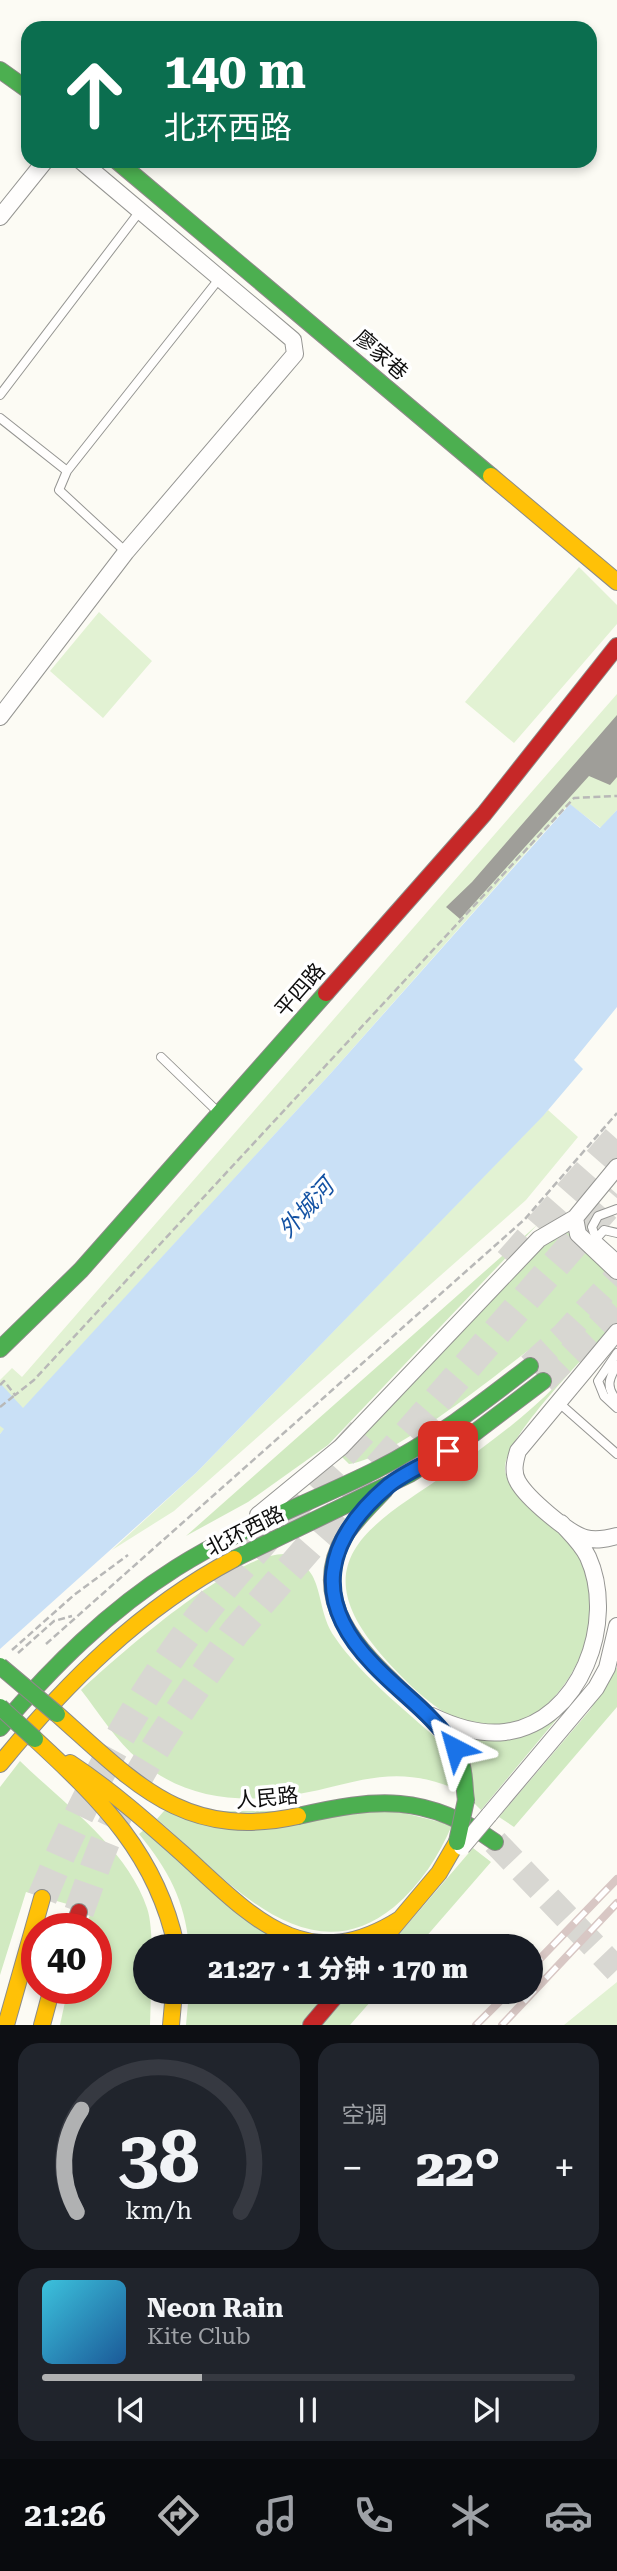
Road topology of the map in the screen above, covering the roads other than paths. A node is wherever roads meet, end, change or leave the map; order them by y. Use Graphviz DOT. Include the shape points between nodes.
graph roads {
  1 [pos="0,70"];
  2 [pos="21,85"];
  3 [pos="39,168"];
  4 [pos="89,168"];
  5 [pos="125,168"];
  6 [pos="140,211"];
  7 [pos="0,218"];
  8 [pos="219,279"];
  9 [pos="0,395"];
  10 [pos="0,418"];
  11 [pos="67,471"];
  12 [pos="126,552"];
  13 [pos="617,582"];
  14 [pos="617,646"];
  15 [pos="0,717"];
  16 [pos="161,1057"];
  17 [pos="220,1113"];
  18 [pos="616,1170"];
  19 [pos="617,1209"];
  20 [pos="575,1218"];
  21 [pos="617,1233"];
  22 [pos="588,1238"];
  23 [pos="617,1258"];
  24 [pos="617,1271"];
  25 [pos="617,1332"];
  26 [pos="0,1349"];
  27 [pos="617,1353"];
  28 [pos="530,1366"];
  29 [pos="617,1366"];
  30 [pos="543,1381"];
  31 [pos="617,1401"];
  32 [pos="558,1402"];
  33 [pos="617,1408"];
  34 [pos="617,1454"];
  35 [pos="389,1485"];
  36 [pos="561,1523"];
  37 [pos="617,1536"];
  38 [pos="225,1539"];
  39 [pos="617,1626"];
  40 [pos="3,1663"];
  41 [pos="0,1707"];
  42 [pos="422,1710"];
  43 [pos="0,1728"];
  44 [pos="39,1742"];
  45 [pos="0,1764"];
  46 [pos="495,1842"];
  47 [pos="459,1844"];
  48 [pos="41,1898"];
  49 [pos="400,1919"];
  50 [pos="174,1934"];
  51 [pos="387,1934"];
  52 [pos="48,2004"];
  53 [pos="173,2004"];
  54 [pos="329,2004"];
  55 [pos="6,2025"];
  56 [pos="42,2025"];
  57 [pos="171,2025"];
  58 [pos="311,2025"];
  1 -- 2 [label="main road"];
  3 -- 7 [label="street"];
  4 -- 6 [label="street"];
  5 -- 13 [label="main road, 廖家巷"];
  6 -- 8 [label="street"];
  6 -- 9 [label="lane"];
  8 -- 11 [label="lane"];
  8 -- 12 [label="street" via="293,340 295,354"];
  10 -- 11 [label="lane"];
  11 -- 12 [label="lane" via="59,490"];
  12 -- 15 [label="street"];
  14 -- 17 [label="main road, 平四路" via="484,814"];
  16 -- 17 [label="lane"];
  17 -- 26 [label="main road, 平四路" via="81,1270"];
  18 -- 20 [label="street"];
  19 -- 22 [label="lane" via="594,1222"];
  20 -- 22 [label="street" via="574,1228"];
  20 -- 38 [label="street" via="539,1239 318,1469"];
  21 -- 22 [label="lane" via="604,1230"];
  22 -- 23 [label="lane"];
  22 -- 24 [label="street"];
  25 -- 32 [label="street"];
  27 -- 33 [label="lane" via="598,1381 604,1396"];
  28 -- 38 [label="main road, 北环西路" via="456,1423 378,1469"];
  29 -- 31 [label="lane" via="608,1379"];
  30 -- 35 [label="main road, 北环西路" via="467,1439"];
  32 -- 34 [label="lane"];
  32 -- 36 [label="street" via="518,1451 514,1465 517,1481 527,1494"];
  35 -- 42 [label="main road" via="342,1542 331,1586 350,1637"];
  35 -- 45 [label="main road, 北环西路" via="187,1587 77,1675"];
  36 -- 37 [label="street" via="586,1539"];
  36 -- 42 [label="street" via="587,1554 598,1595 595,1644 576,1685 542,1717 506,1732 466,1729"];
  38 -- 43 [label="main road, 北环西路" via="174,1569 103,1623 60,1661"];
  39 -- 47 [label="street, bridge" via="607,1668 596,1688"];
  40 -- 46 [label="main road, 人民路, bridge" via="138,1784 194,1815 267,1823 352,1804 406,1802 454,1816"];
  41 -- 44 [label="main road, bridge"];
  42 -- 47 [label="main road, bridge" via="455,1748 464,1774 466,1800"];
  44 -- 49 [label="main road" via="104,1784 276,1933 313,1944 337,1944 378,1932"];
  44 -- 50 [label="main road" via="149,1864 166,1898"];
  47 -- 49 [label="main road"];
  48 -- 55 [label="main road"];
  49 -- 51 [label="main road"];
  52 -- 56 [label="main road"];
  53 -- 57 [label="main road"];
  54 -- 58 [label="main road"];
}
